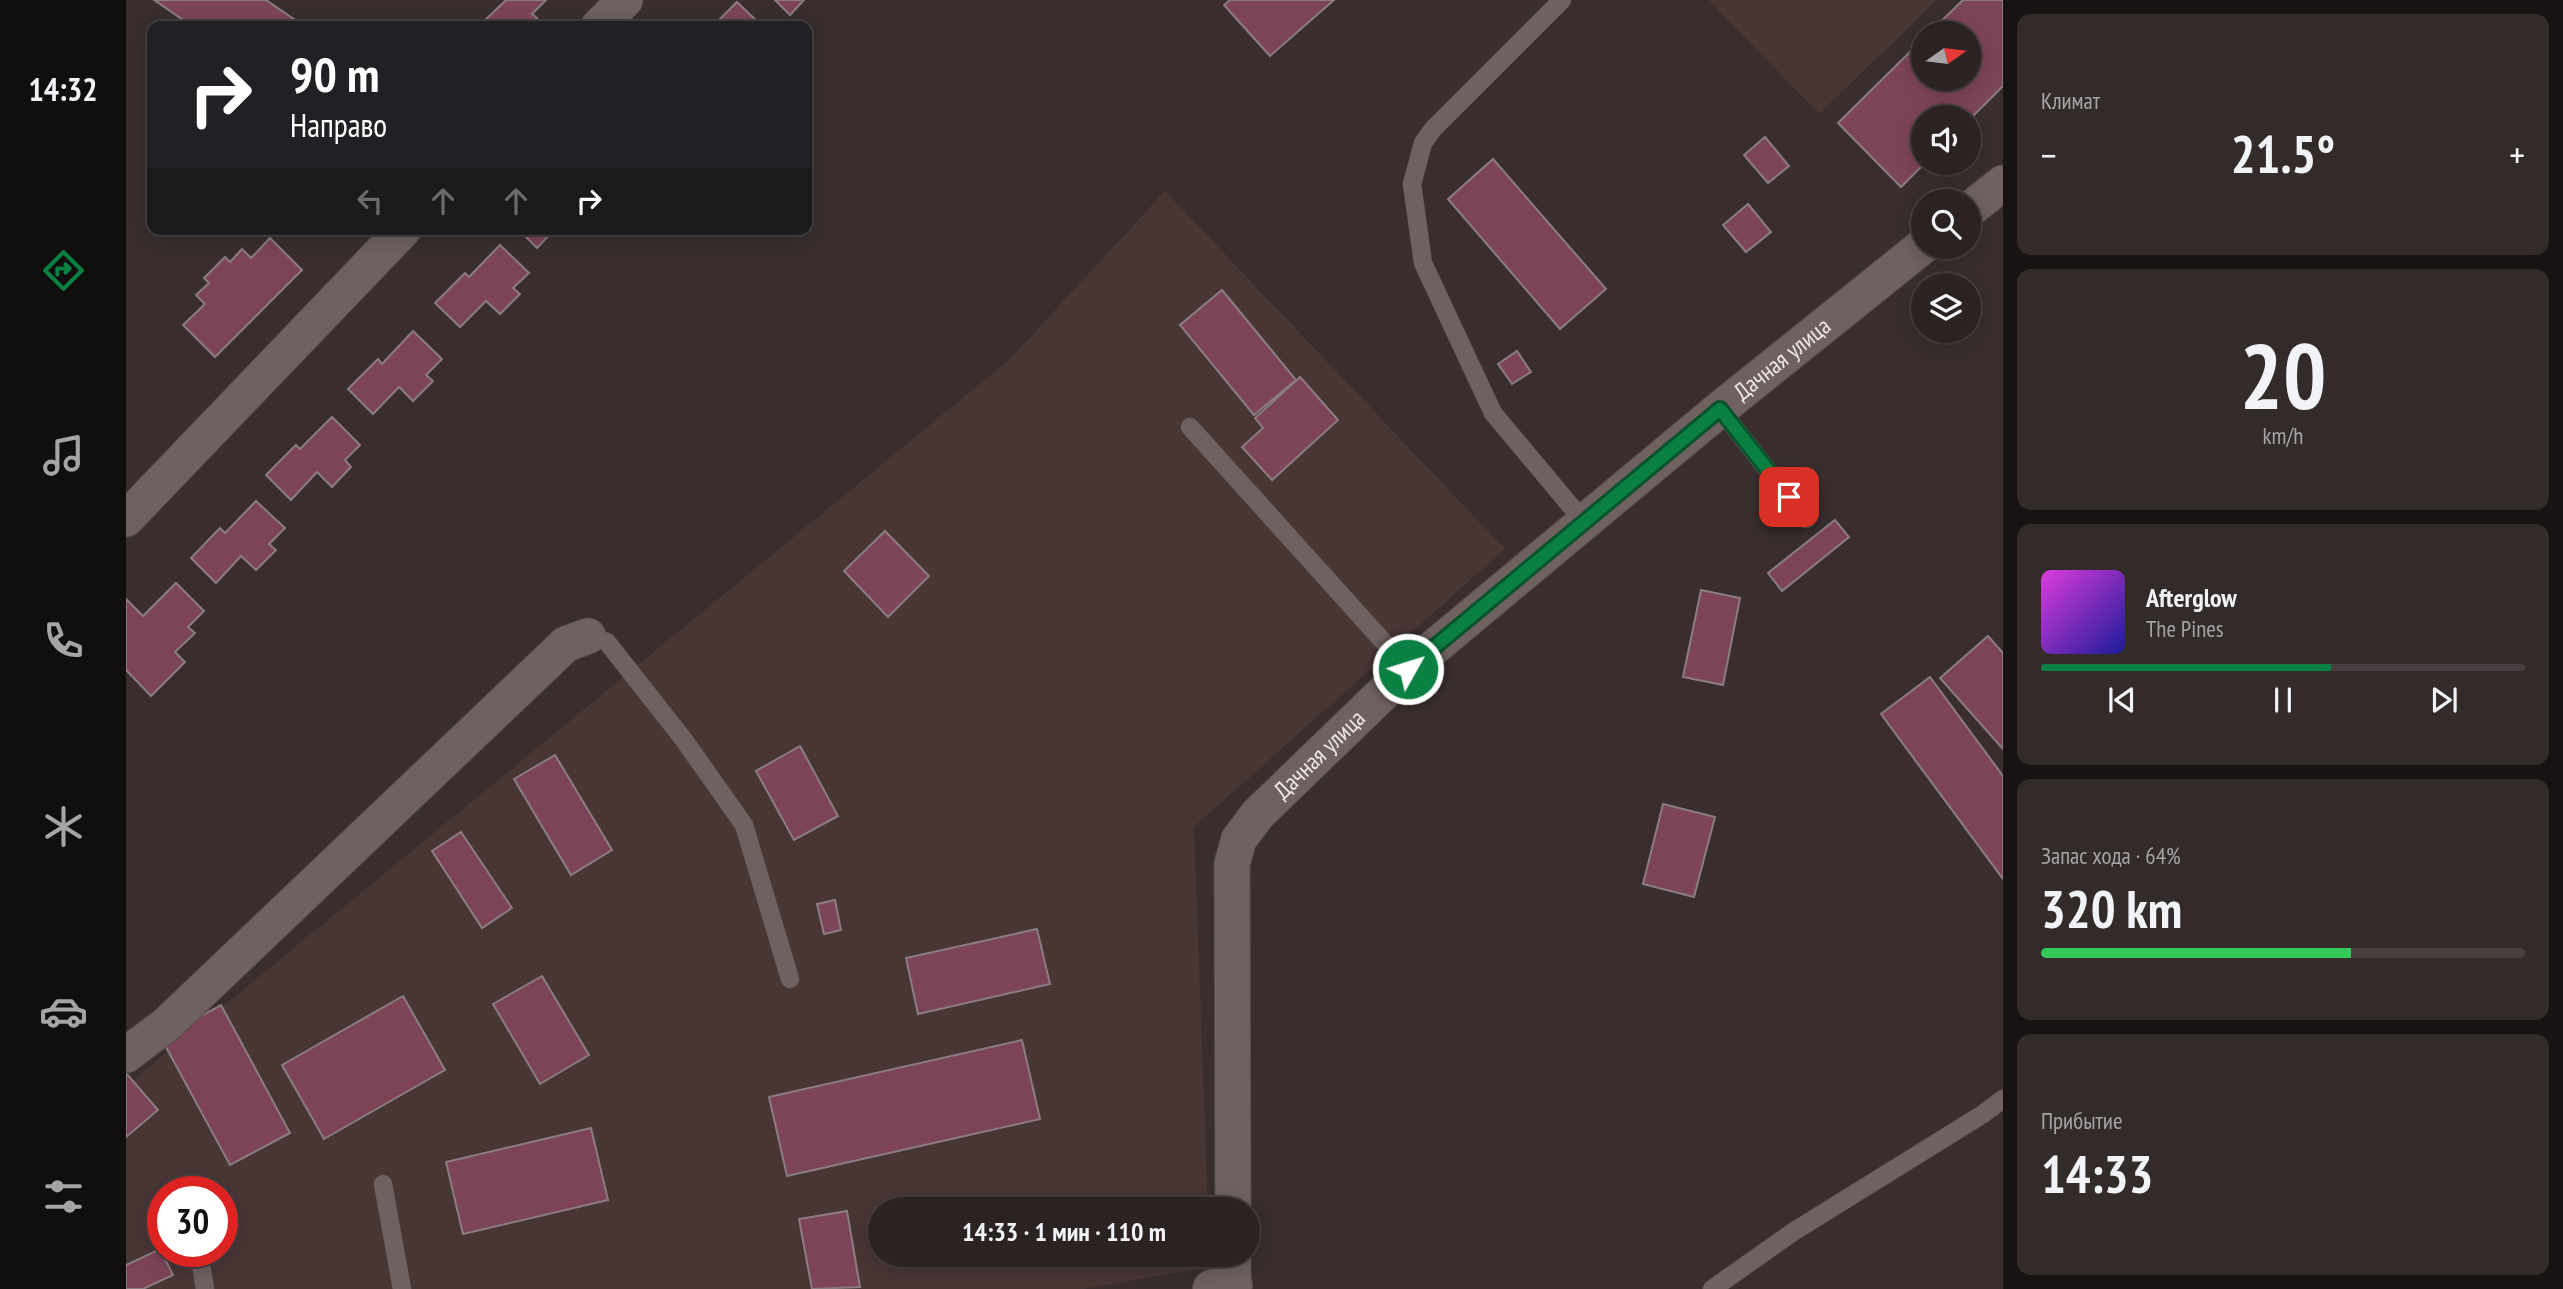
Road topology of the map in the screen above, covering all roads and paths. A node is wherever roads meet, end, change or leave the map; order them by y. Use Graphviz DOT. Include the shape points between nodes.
graph roads {
  1 [pos="625,0"];
  2 [pos="1562,0"];
  3 [pos="605,21"];
  4 [pos="2003,183"];
  5 [pos="1981,200"];
  6 [pos="398,235"];
  7 [pos="1911,256"];
  8 [pos="1720,409"];
  9 [pos="1190,427"];
  10 [pos="126,519"];
  11 [pos="1806,519"];
  12 [pos="1585,523"];
  13 [pos="588,636"];
  14 [pos="1408,669"];
  15 [pos="790,979"];
  16 [pos="126,1055"];
  17 [pos="2003,1099"];
  18 [pos="383,1184"];
  19 [pos="1233,1197"];
  20 [pos="201,1267"];
  21 [pos="205,1289"];
  22 [pos="402,1289"];
  23 [pos="1712,1289"];
  1 -- 3 [label="street"];
  2 -- 12 [label="lane" via="1433,129 1423,143 1412,184 1423,263 1493,413"];
  4 -- 5 [label="street"];
  6 -- 10 [label="street"];
  7 -- 8 [label="street, Дачная улица"];
  8 -- 11 [label="lane"];
  8 -- 12 [label="street, Дачная улица"];
  9 -- 14 [label="lane"];
  12 -- 14 [label="street, Дачная улица"];
  13 -- 15 [label="lane" via="607,642 744,825"];
  13 -- 16 [label="street" via="566,644 167,1024"];
  14 -- 19 [label="street, Дачная улица" via="1258,814 1239,839 1231,864"];
  17 -- 23 [label="lane"];
  18 -- 22 [label="lane"];
  20 -- 21 [label="lane"];
}
